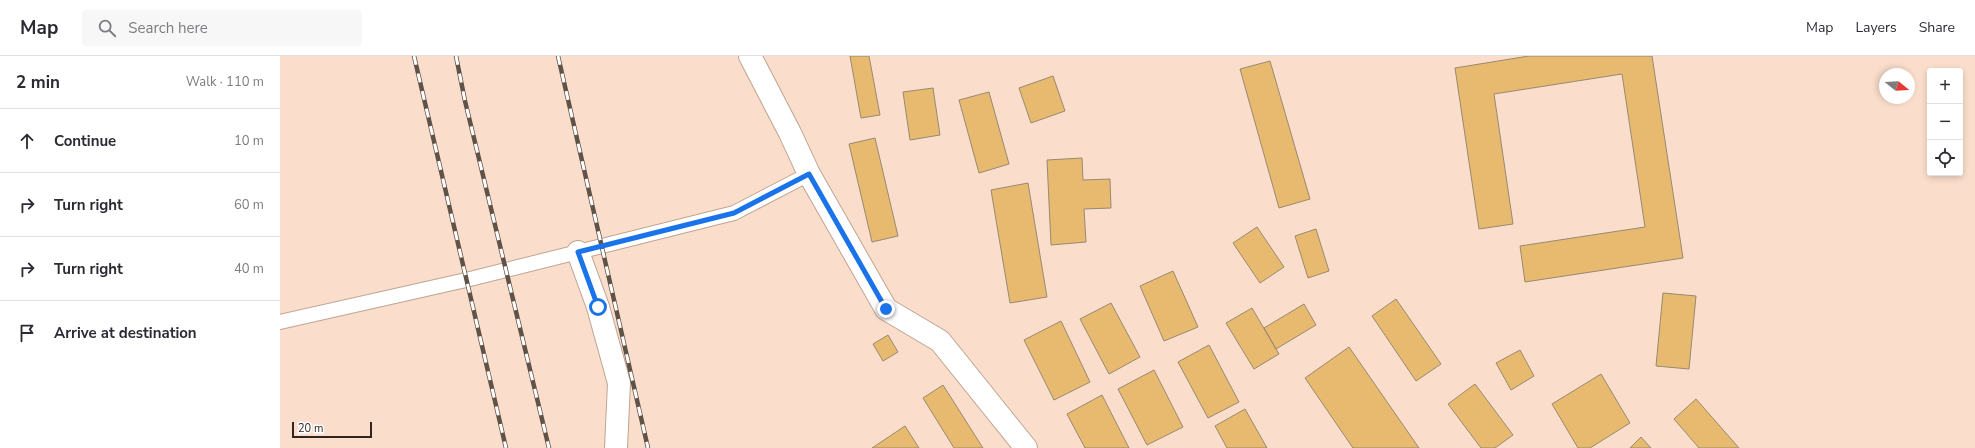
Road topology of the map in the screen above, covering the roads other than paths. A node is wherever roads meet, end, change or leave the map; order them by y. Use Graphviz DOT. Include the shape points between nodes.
graph roads {
  1 [pos="750,56"];
  2 [pos="809,174"];
  3 [pos="578,252"];
  4 [pos="280,322"];
  5 [pos="616,448"];
  6 [pos="1026,448"];
  1 -- 2 [label="street"];
  2 -- 3 [label="lane" via="734,213"];
  2 -- 6 [label="street" via="886,309 940,341"];
  3 -- 4 [label="lane"];
  3 -- 5 [label="street" via="598,307 619,383"];
}
